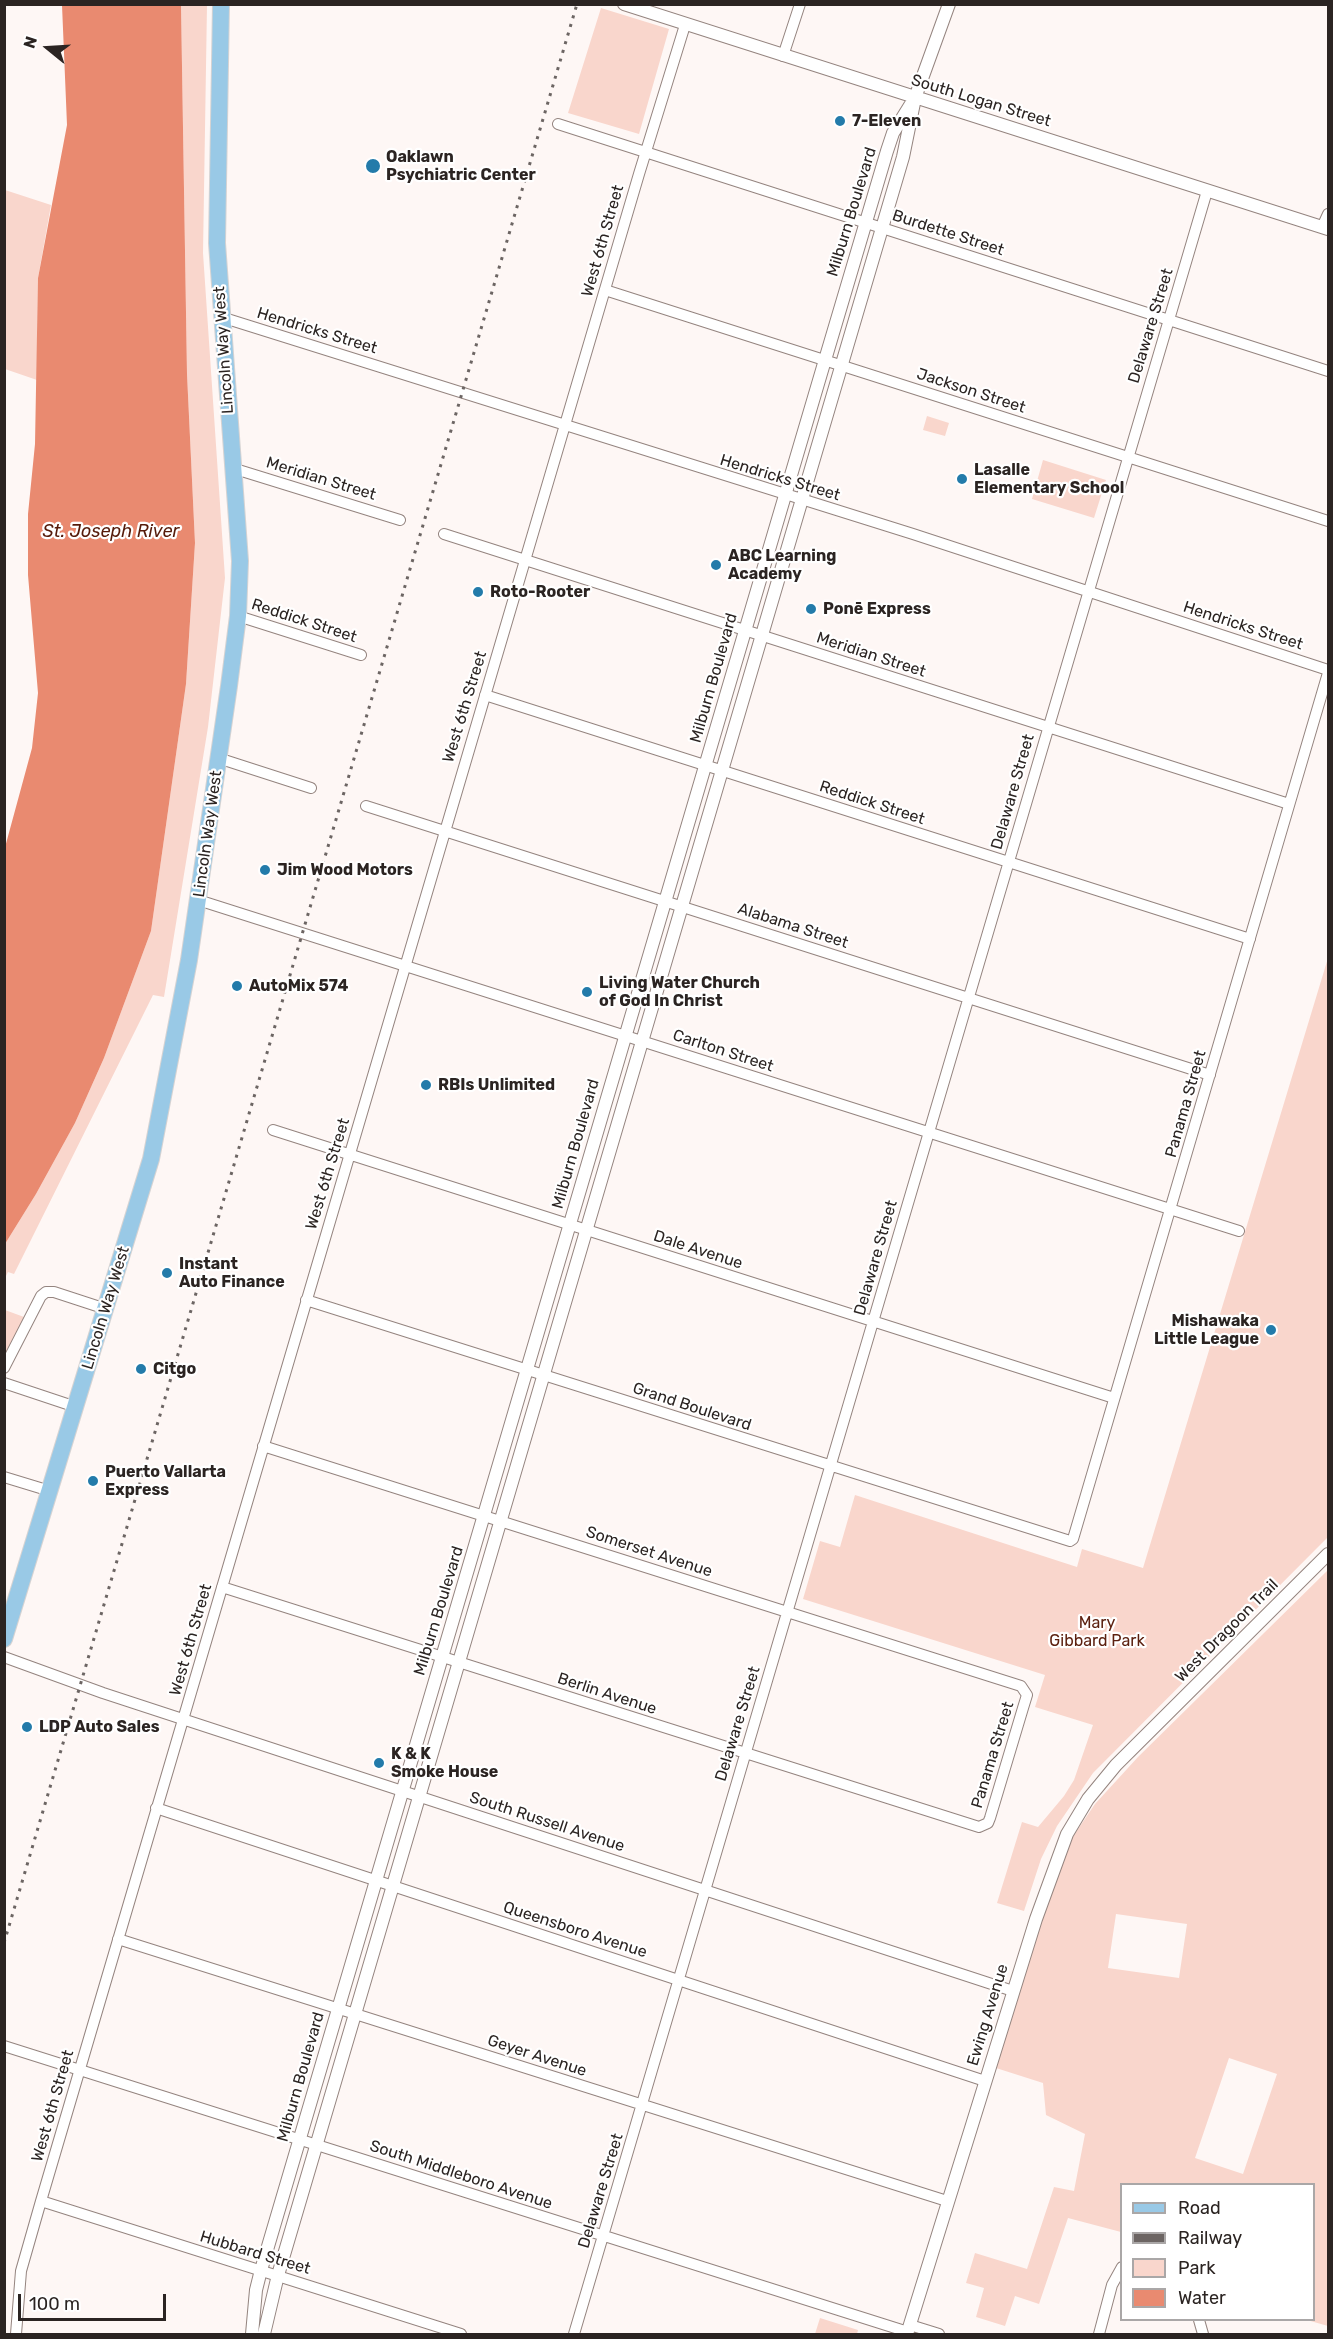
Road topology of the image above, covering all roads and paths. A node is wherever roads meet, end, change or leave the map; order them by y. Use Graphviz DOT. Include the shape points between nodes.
graph roads {
  1 [pos="221,4"];
  2 [pos="624,4"];
  3 [pos="800,4"];
  4 [pos="949,4"];
  5 [pos="648,8"];
  6 [pos="685,24"];
  7 [pos="783,56"];
  8 [pos="915,98"];
  9 [pos="558,124"];
  10 [pos="646,152"];
  11 [pos="1207,191"];
  12 [pos="1329,214"];
  13 [pos="866,222"];
  14 [pos="882,228"];
  15 [pos="1325,228"];
  16 [pos="604,290"];
  17 [pos="221,317"];
  18 [pos="1169,320"];
  19 [pos="825,360"];
  20 [pos="842,366"];
  21 [pos="1329,371"];
  22 [pos="564,425"];
  23 [pos="1128,457"];
  24 [pos="232,468"];
  25 [pos="785,495"];
  26 [pos="802,500"];
  27 [pos="400,520"];
  28 [pos="1329,521"];
  29 [pos="444,534"];
  30 [pos="525,561"];
  31 [pos="1088,593"];
  32 [pos="238,616"];
  33 [pos="745,630"];
  34 [pos="762,635"];
  35 [pos="361,655"];
  36 [pos="1329,671"];
  37 [pos="485,695"];
  38 [pos="1048,727"];
  39 [pos="218,758"];
  40 [pos="705,766"];
  41 [pos="722,771"];
  42 [pos="311,788"];
  43 [pos="1289,804"];
  44 [pos="366,806"];
  45 [pos="444,830"];
  46 [pos="1008,862"];
  47 [pos="198,900"];
  48 [pos="665,901"];
  49 [pos="682,906"];
  50 [pos="1250,939"];
  51 [pos="405,966"];
  52 [pos="968,998"];
  53 [pos="626,1036"];
  54 [pos="642,1041"];
  55 [pos="1210,1075"];
  56 [pos="273,1130"];
  57 [pos="928,1133"];
  58 [pos="349,1154"];
  59 [pos="1170,1209"];
  60 [pos="570,1225"];
  61 [pos="586,1230"];
  62 [pos="1239,1231"];
  63 [pos="306,1300"];
  64 [pos="106,1309"];
  65 [pos="873,1321"];
  66 [pos="4,1368"];
  67 [pos="527,1370"];
  68 [pos="544,1376"];
  69 [pos="4,1383"];
  70 [pos="1114,1398"];
  71 [pos="76,1407"];
  72 [pos="263,1446"];
  73 [pos="830,1466"];
  74 [pos="4,1477"];
  75 [pos="50,1491"];
  76 [pos="484,1516"];
  77 [pos="501,1521"];
  78 [pos="1070,1541"];
  79 [pos="1329,1554"];
  80 [pos="222,1587"];
  81 [pos="787,1612"];
  82 [pos="4,1639"];
  83 [pos="4,1657"];
  84 [pos="442,1658"];
  85 [pos="459,1663"];
  86 [pos="1025,1690"];
  87 [pos="183,1719"];
  88 [pos="1149,1731"];
  89 [pos="745,1753"];
  90 [pos="403,1790"];
  91 [pos="419,1796"];
  92 [pos="156,1808"];
  93 [pos="984,1826"];
  94 [pos="376,1880"];
  95 [pos="393,1886"];
  96 [pos="705,1889"];
  97 [pos="118,1939"];
  98 [pos="679,1980"];
  99 [pos="1013,1991"];
  100 [pos="338,2009"];
  101 [pos="355,2014"];
  102 [pos="4,2046"];
  103 [pos="79,2070"];
  104 [pos="985,2081"];
  105 [pos="642,2106"];
  106 [pos="300,2140"];
  107 [pos="316,2146"];
  108 [pos="40,2201"];
  109 [pos="947,2201"];
  110 [pos="602,2235"];
  111 [pos="261,2270"];
  112 [pos="1120,2271"];
  113 [pos="278,2275"];
  114 [pos="908,2331"];
  115 [pos="16,2334"];
  116 [pos="252,2334"];
  117 [pos="264,2334"];
  118 [pos="461,2334"];
  119 [pos="574,2334"];
  120 [pos="939,2334"];
  121 [pos="1099,2334"];
  1 -- 17 [label="main road, Lincoln Way West" via="216,212"];
  2 -- 5 [label="street, South Logan Street"];
  3 -- 7 [label="street"];
  4 -- 8 [label="street"];
  5 -- 6 [label="street, South Logan Street"];
  6 -- 7 [label="street, South Logan Street"];
  6 -- 10 [label="street, West 6th Street"];
  7 -- 8 [label="street, South Logan Street"];
  8 -- 11 [label="street, South Logan Street"];
  8 -- 13 [label="street, Milburn Boulevard" via="893,133"];
  8 -- 14 [label="street, Milburn Boulevard"];
  9 -- 10 [label="street, Burdette Street"];
  10 -- 13 [label="street, Burdette Street"];
  10 -- 16 [label="street, West 6th Street"];
  11 -- 15 [label="street, South Logan Street"];
  11 -- 18 [label="street, Delaware Street"];
  12 -- 15 [label="street"];
  13 -- 14 [label="street, Burdette Street"];
  13 -- 19 [label="street, Milburn Boulevard"];
  14 -- 18 [label="street, Burdette Street"];
  14 -- 20 [label="street, Milburn Boulevard"];
  16 -- 19 [label="street, Jackson Street"];
  16 -- 22 [label="street, West 6th Street"];
  17 -- 22 [label="street, Hendricks Street"];
  17 -- 24 [label="main road, Lincoln Way West"];
  18 -- 21 [label="street, Burdette Street"];
  18 -- 23 [label="street, Delaware Street"];
  19 -- 20 [label="street, Jackson Street"];
  19 -- 25 [label="street, Milburn Boulevard"];
  20 -- 23 [label="street, Jackson Street"];
  20 -- 26 [label="street, Milburn Boulevard"];
  22 -- 25 [label="street, Hendricks Street"];
  22 -- 30 [label="street, West 6th Street"];
  23 -- 28 [label="street, Jackson Street"];
  23 -- 31 [label="street, Delaware Street"];
  24 -- 27 [label="street, Meridian Street"];
  24 -- 32 [label="main road, Lincoln Way West" via="240,561"];
  25 -- 26 [label="street, Hendricks Street"];
  25 -- 33 [label="street, Milburn Boulevard"];
  26 -- 31 [label="street, Hendricks Street"];
  26 -- 34 [label="street, Milburn Boulevard"];
  29 -- 30 [label="street, Meridian Street"];
  30 -- 33 [label="street, Meridian Street"];
  30 -- 37 [label="street, West 6th Street"];
  31 -- 36 [label="street, Hendricks Street"];
  31 -- 38 [label="street, Delaware Street"];
  32 -- 35 [label="street, Reddick Street"];
  32 -- 39 [label="main road, Lincoln Way West"];
  33 -- 34 [label="street, Meridian Street"];
  33 -- 40 [label="street, Milburn Boulevard"];
  34 -- 38 [label="street, Meridian Street"];
  34 -- 41 [label="street, Milburn Boulevard"];
  36 -- 43 [label="street, Panama Street"];
  37 -- 40 [label="street, Reddick Street"];
  37 -- 45 [label="street, West 6th Street"];
  38 -- 43 [label="street, Meridian Street"];
  38 -- 46 [label="street, Delaware Street"];
  39 -- 42 [label="street"];
  39 -- 47 [label="main road, Lincoln Way West"];
  40 -- 41 [label="street, Reddick Street"];
  40 -- 48 [label="street, Milburn Boulevard"];
  41 -- 46 [label="street, Reddick Street"];
  41 -- 49 [label="street, Milburn Boulevard"];
  43 -- 50 [label="street, Panama Street"];
  44 -- 45 [label="street, Alabama Street"];
  45 -- 48 [label="street, Alabama Street"];
  45 -- 51 [label="street, West 6th Street"];
  46 -- 50 [label="street, Reddick Street"];
  46 -- 52 [label="street, Delaware Street"];
  47 -- 51 [label="street, Carlton Street"];
  47 -- 64 [label="main road, Lincoln Way West" via="160,1118"];
  48 -- 49 [label="street, Alabama Street"];
  48 -- 53 [label="street, Milburn Boulevard"];
  49 -- 52 [label="street, Alabama Street"];
  49 -- 54 [label="street, Milburn Boulevard"];
  50 -- 55 [label="street, Panama Street"];
  51 -- 53 [label="street, Carlton Street"];
  51 -- 58 [label="street, West 6th Street"];
  52 -- 55 [label="street, Alabama Street"];
  52 -- 57 [label="street, Delaware Street"];
  53 -- 54 [label="street, Carlton Street"];
  53 -- 60 [label="street, Milburn Boulevard"];
  54 -- 57 [label="street, Carlton Street"];
  54 -- 61 [label="street, Milburn Boulevard"];
  55 -- 59 [label="street, Panama Street"];
  56 -- 58 [label="street, Dale Avenue"];
  57 -- 59 [label="street, Carlton Street"];
  57 -- 65 [label="street, Delaware Street"];
  58 -- 60 [label="street, Dale Avenue"];
  58 -- 63 [label="street, West 6th Street"];
  59 -- 62 [label="street, Carlton Street"];
  59 -- 70 [label="street, Panama Street"];
  60 -- 61 [label="street, Dale Avenue"];
  60 -- 67 [label="street, Milburn Boulevard"];
  61 -- 65 [label="street, Dale Avenue"];
  61 -- 68 [label="street, Milburn Boulevard"];
  63 -- 67 [label="street, Grand Boulevard"];
  63 -- 72 [label="street, West 6th Street"];
  64 -- 66 [label="street" via="54,1292 43,1293"];
  64 -- 71 [label="main road, Lincoln Way West"];
  65 -- 70 [label="street, Dale Avenue"];
  65 -- 73 [label="street, Delaware Street"];
  67 -- 68 [label="street, Grand Boulevard"];
  67 -- 76 [label="street, Milburn Boulevard"];
  68 -- 73 [label="street, Grand Boulevard"];
  68 -- 77 [label="street, Milburn Boulevard"];
  69 -- 71 [label="street"];
  70 -- 78 [label="street, Panama Street"];
  71 -- 75 [label="main road, Lincoln Way West"];
  72 -- 76 [label="street, Somerset Avenue"];
  72 -- 80 [label="street, West 6th Street"];
  73 -- 78 [label="street, Grand Boulevard"];
  73 -- 81 [label="street, Delaware Street"];
  74 -- 75 [label="street"];
  75 -- 82 [label="main road, Lincoln Way West"];
  76 -- 77 [label="street, Somerset Avenue"];
  76 -- 84 [label="street, Milburn Boulevard"];
  77 -- 81 [label="street, Somerset Avenue"];
  77 -- 85 [label="street, Milburn Boulevard"];
  79 -- 88 [label="street, West Dragoon Trail"];
  80 -- 84 [label="street, Berlin Avenue"];
  80 -- 87 [label="street, West 6th Street"];
  81 -- 86 [label="street, Somerset Avenue"];
  81 -- 89 [label="street, Delaware Street"];
  83 -- 87 [label="street, South Russell Avenue"];
  84 -- 85 [label="street, Berlin Avenue"];
  84 -- 90 [label="street, Milburn Boulevard"];
  85 -- 89 [label="street, Berlin Avenue"];
  85 -- 91 [label="street, Milburn Boulevard"];
  86 -- 93 [label="street, Panama Street" via="997,1795"];
  87 -- 90 [label="street, South Russell Avenue"];
  87 -- 92 [label="street, West 6th Street"];
  88 -- 99 [label="street, Ewing Avenue" via="1100,1784 1067,1834 1050,1873"];
  89 -- 93 [label="street, Berlin Avenue" via="973,1826"];
  89 -- 96 [label="street, Delaware Street"];
  90 -- 91 [label="street, South Russell Avenue"];
  90 -- 94 [label="street, Milburn Boulevard"];
  91 -- 95 [label="street, Milburn Boulevard"];
  91 -- 96 [label="street, South Russell Avenue"];
  92 -- 94 [label="street, Queensboro Avenue"];
  92 -- 97 [label="street, West 6th Street"];
  94 -- 95 [label="street, Queensboro Avenue"];
  94 -- 100 [label="street, Milburn Boulevard"];
  95 -- 98 [label="street, Queensboro Avenue"];
  95 -- 101 [label="street, Milburn Boulevard"];
  96 -- 98 [label="street, Delaware Street"];
  96 -- 99 [label="street, South Russell Avenue"];
  97 -- 100 [label="street, Geyer Avenue"];
  97 -- 103 [label="street, West 6th Street"];
  98 -- 104 [label="street, Queensboro Avenue"];
  98 -- 105 [label="street, Delaware Street"];
  99 -- 104 [label="street, Ewing Avenue"];
  100 -- 101 [label="street, Geyer Avenue"];
  100 -- 106 [label="street, Milburn Boulevard"];
  101 -- 105 [label="street, Geyer Avenue"];
  101 -- 107 [label="street, Milburn Boulevard"];
  102 -- 103 [label="street, South Middleboro Avenue"];
  103 -- 106 [label="street, South Middleboro Avenue"];
  103 -- 108 [label="street, West 6th Street"];
  104 -- 109 [label="street, Ewing Avenue"];
  105 -- 109 [label="street, Geyer Avenue"];
  105 -- 110 [label="street, Delaware Street"];
  106 -- 107 [label="street, South Middleboro Avenue"];
  106 -- 111 [label="street, Milburn Boulevard"];
  107 -- 110 [label="street, South Middleboro Avenue"];
  107 -- 113 [label="street, Milburn Boulevard"];
  108 -- 111 [label="street, Hubbard Street"];
  108 -- 115 [label="street, West 6th Street" via="21,2271"];
  109 -- 114 [label="street, Ewing Avenue"];
  110 -- 114 [label="street, South Middleboro Avenue"];
  110 -- 119 [label="street, Delaware Street"];
  111 -- 113 [label="street, Hubbard Street"];
  111 -- 116 [label="street, Milburn Boulevard"];
  112 -- 121 [label="street" via="1112,2285"];
  113 -- 117 [label="street, Milburn Boulevard"];
  113 -- 118 [label="street, Hubbard Street"];
  114 -- 120 [label="street, South Middleboro Avenue"];
}
